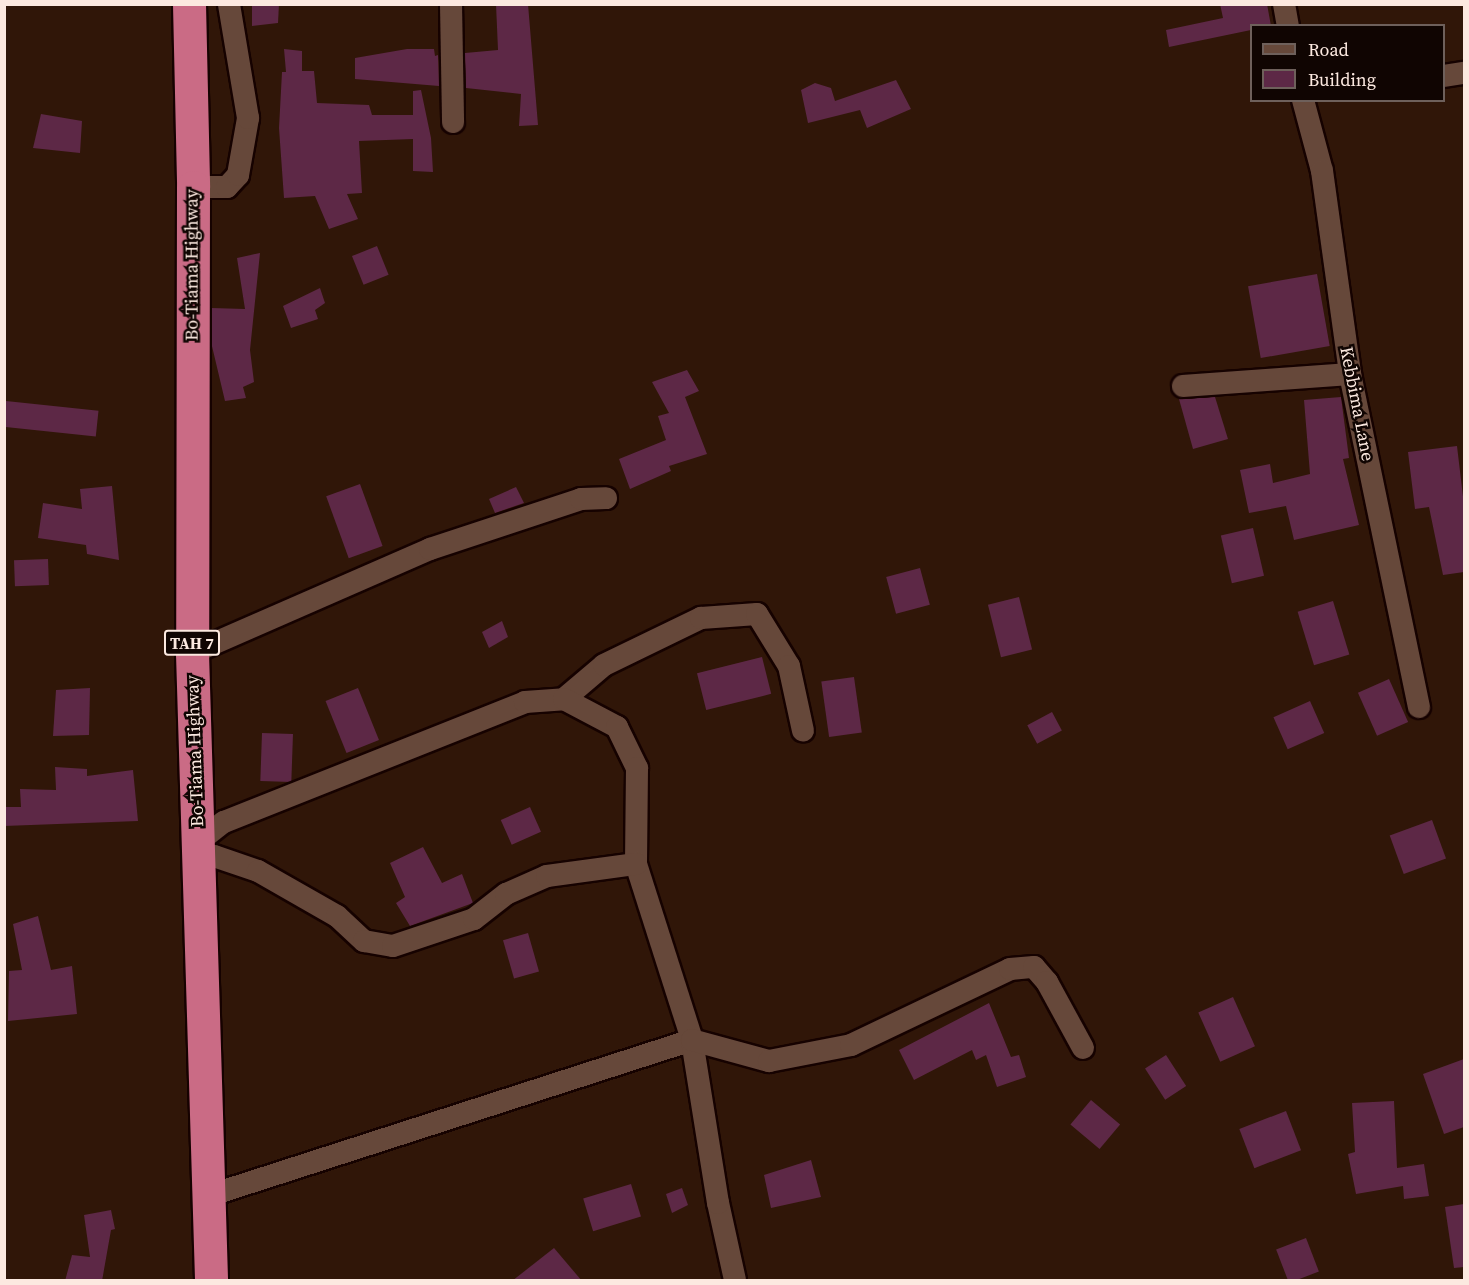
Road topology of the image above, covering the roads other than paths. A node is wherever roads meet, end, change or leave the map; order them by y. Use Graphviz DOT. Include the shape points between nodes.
graph roads {
  1 [pos="189,4"];
  2 [pos="229,4"];
  3 [pos="451,4"];
  4 [pos="1284,4"];
  5 [pos="1288,24"];
  6 [pos="1464,73"];
  7 [pos="1445,76"];
  8 [pos="1304,102"];
  9 [pos="453,122"];
  10 [pos="193,187"];
  11 [pos="1350,374"];
  12 [pos="1183,386"];
  13 [pos="606,498"];
  14 [pos="192,653"];
  15 [pos="564,699"];
  16 [pos="1419,707"];
  17 [pos="803,731"];
  18 [pos="198,850"];
  19 [pos="636,864"];
  20 [pos="692,1041"];
  21 [pos="1083,1048"];
  22 [pos="208,1196"];
  23 [pos="211,1281"];
  24 [pos="735,1281"];
  1 -- 10 [label="highway, Bo-Tiama Highway / TAH 7"];
  2 -- 10 [label="street" via="248,118 238,176 227,187"];
  3 -- 9 [label="street"];
  4 -- 5 [label="street"];
  6 -- 7 [label="street"];
  8 -- 11 [label="street, Kebbima Lane" via="1322,171"];
  10 -- 14 [label="highway, Bo-Tiama Highway / TAH 7"];
  11 -- 12 [label="street"];
  11 -- 16 [label="street, Kebbima Lane"];
  13 -- 14 [label="street" via="581,499 430,549"];
  14 -- 18 [label="highway, Bo-Tiama Highway / TAH 7"];
  15 -- 17 [label="street" via="604,665 701,618 757,614 789,666"];
  15 -- 18 [label="street" via="514,707 224,822"];
  15 -- 19 [label="street" via="617,727 637,768"];
  18 -- 19 [label="street" via="258,871 337,916 364,941 393,946 474,919 506,894 547,876"];
  18 -- 22 [label="highway, Bo-Tiama Highway / TAH 7"];
  19 -- 20 [label="street"];
  20 -- 21 [label="street" via="769,1061 851,1045 1010,969 1034,967 1047,982"];
  20 -- 22 [label="street"];
  20 -- 24 [label="street"];
  22 -- 23 [label="highway, Bo-Tiama Highway / TAH 7"];
}
